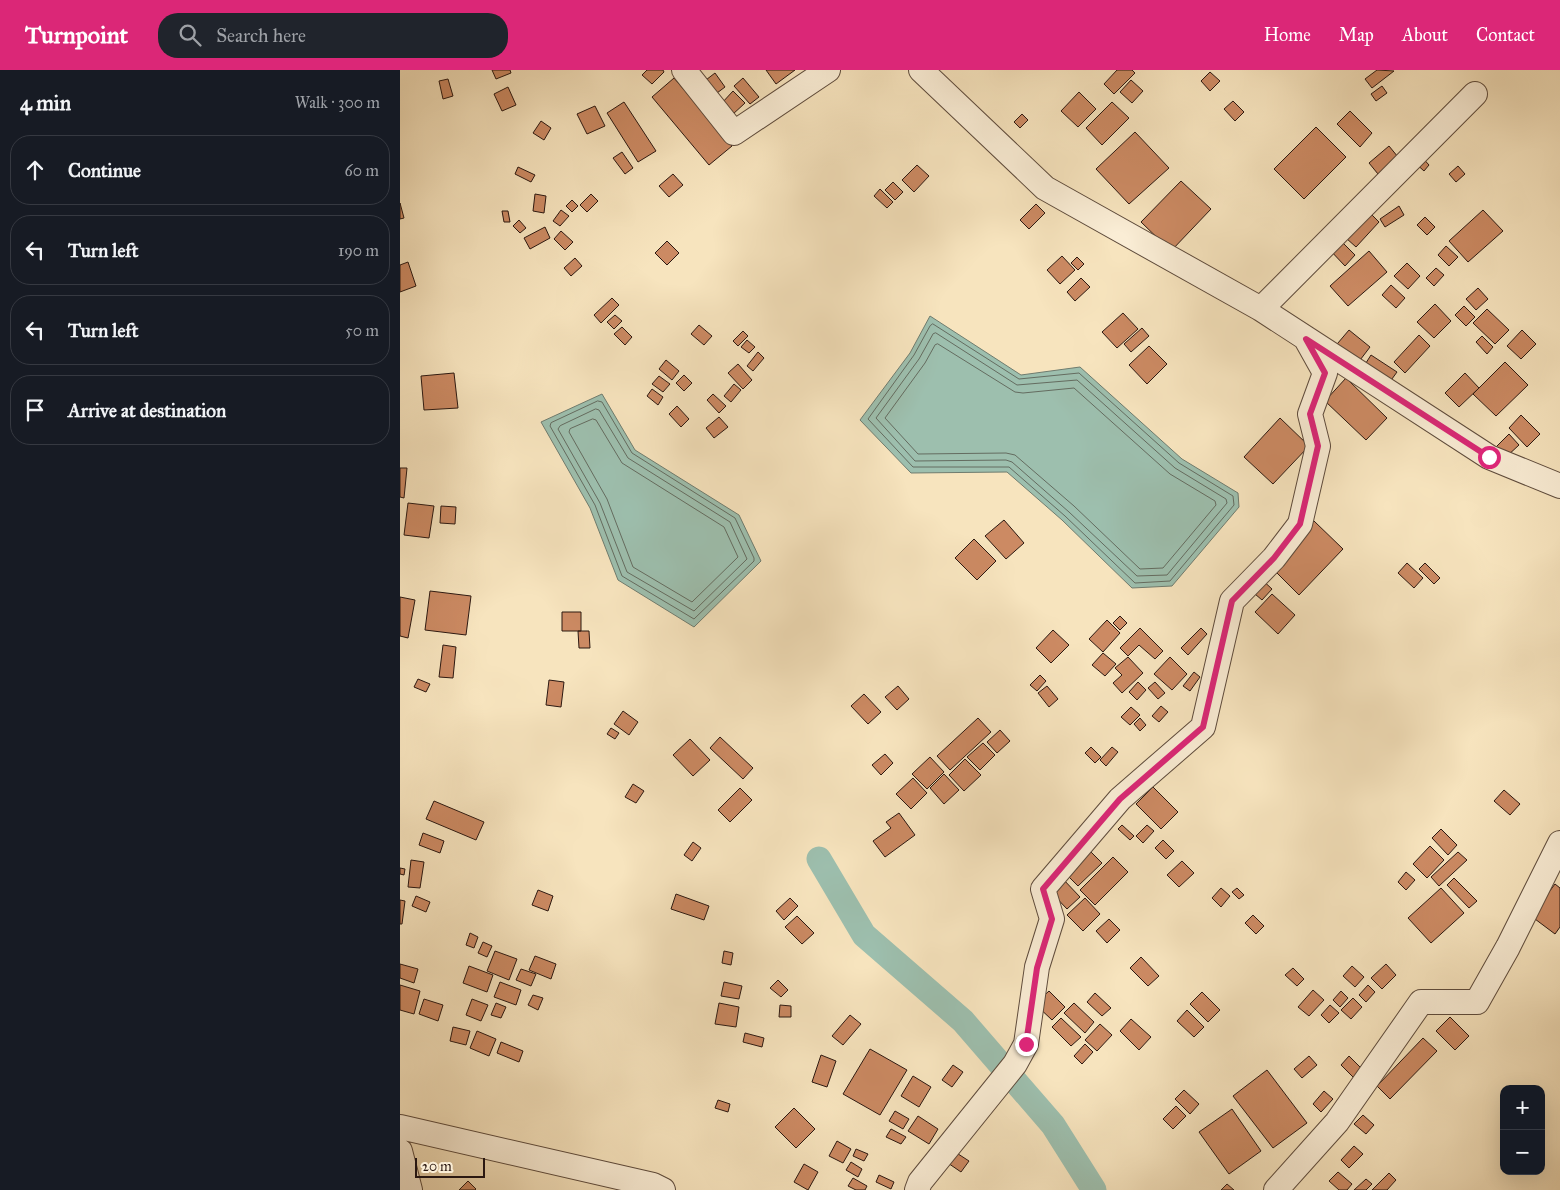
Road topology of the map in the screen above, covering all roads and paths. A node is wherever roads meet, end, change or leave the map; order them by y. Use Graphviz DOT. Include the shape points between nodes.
graph roads {
  1 [pos="684,70"];
  2 [pos="828,70"];
  3 [pos="920,70"];
  4 [pos="1475,94"];
  5 [pos="1261,309"];
  6 [pos="1306,339"];
  7 [pos="1560,486"];
  8 [pos="1560,843"];
  9 [pos="400,1127"];
  10 [pos="400,1151"];
  11 [pos="410,1190"];
  12 [pos="663,1190"];
  13 [pos="917,1190"];
  14 [pos="1276,1190"];
  1 -- 2 [label="street" via="734,133"];
  3 -- 5 [label="street" via="1045,188"];
  4 -- 5 [label="street"];
  5 -- 6 [label="street"];
  6 -- 7 [label="street" via="1489,457"];
  6 -- 13 [label="street" via="1325,373 1310,414 1318,446 1300,524 1274,558 1232,601 1203,727 1120,799 1043,889 1052,919 1037,968 1026,1044 1015,1064 920,1182"];
  8 -- 14 [label="street" via="1476,1002 1421,1002 1337,1122"];
  9 -- 12 [label="street"];
  10 -- 11 [label="street"];
}
